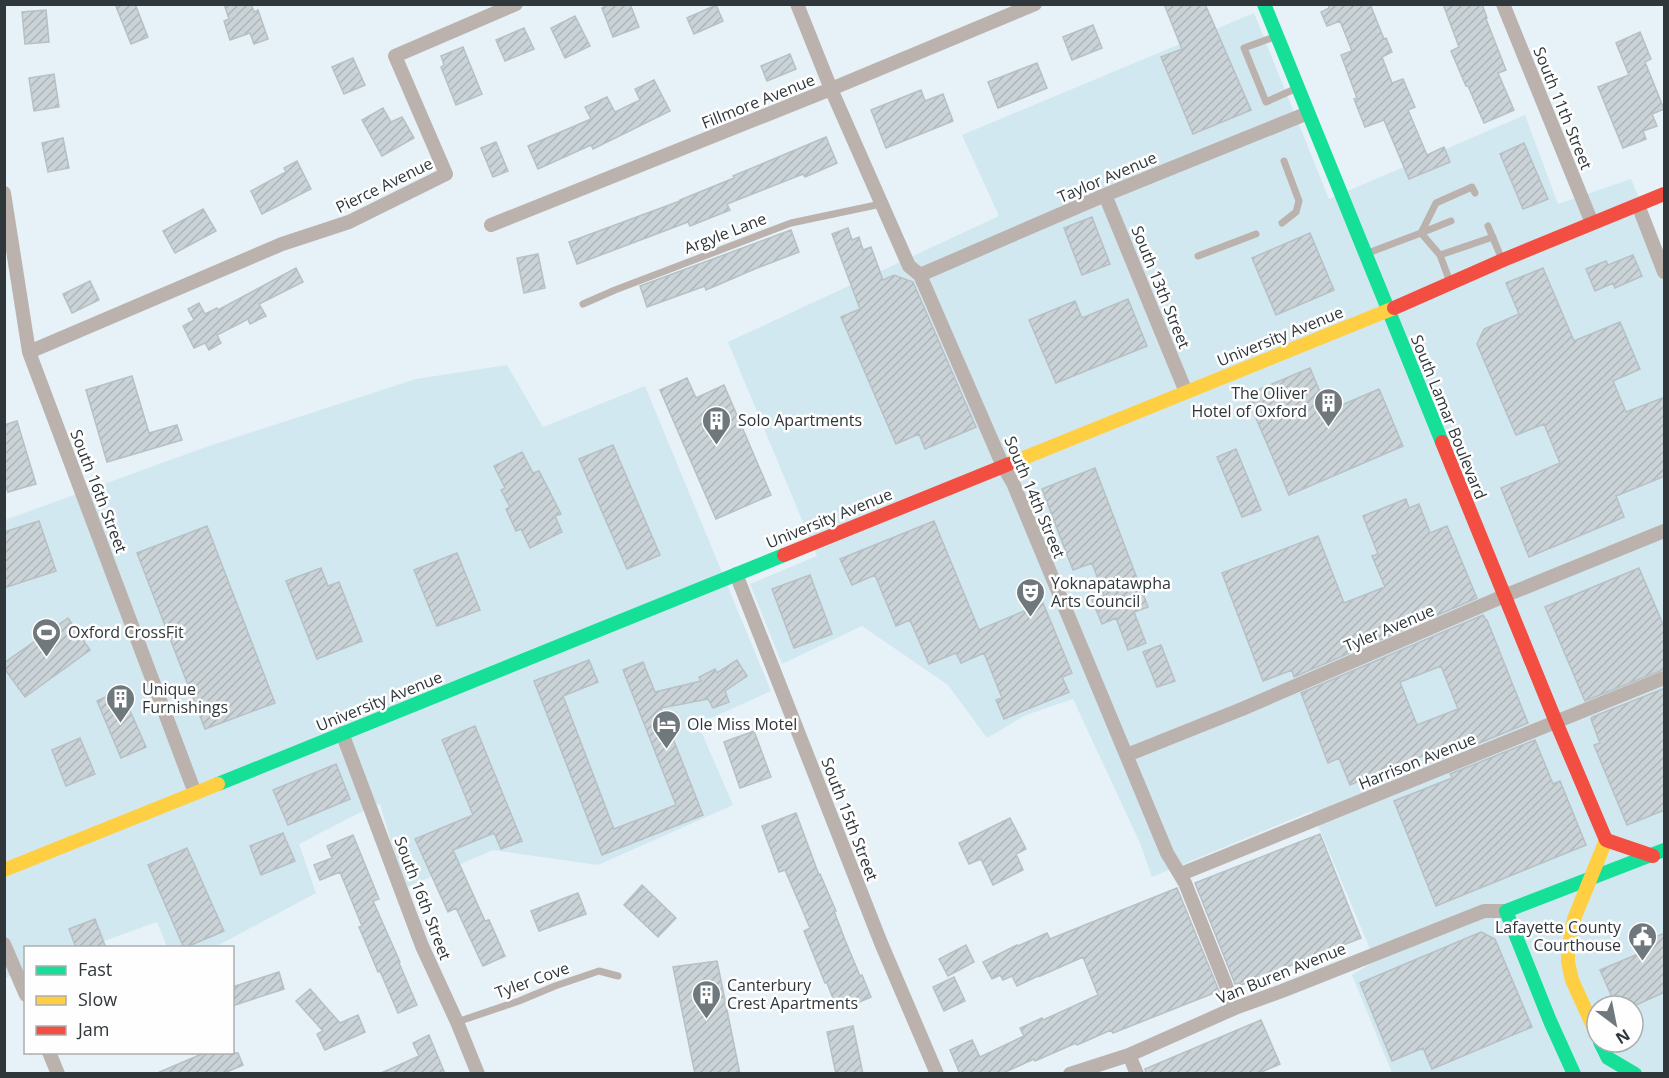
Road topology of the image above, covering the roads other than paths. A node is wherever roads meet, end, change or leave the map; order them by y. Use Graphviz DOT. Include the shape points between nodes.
graph roads {
  1 [pos="516,4"];
  2 [pos="797,4"];
  3 [pos="1035,4"];
  4 [pos="1264,4"];
  5 [pos="1503,4"];
  6 [pos="1276,36"];
  7 [pos="1298,88"];
  8 [pos="831,90"];
  9 [pos="1308,113"];
  10 [pos="1284,161"];
  11 [pos="4,193"];
  12 [pos="1475,193"];
  13 [pos="1665,194"];
  14 [pos="1105,195"];
  15 [pos="881,204"];
  16 [pos="1638,205"];
  17 [pos="1451,221"];
  18 [pos="1282,223"];
  19 [pos="1592,223"];
  20 [pos="491,225"];
  21 [pos="1488,226"];
  22 [pos="1421,233"];
  23 [pos="1256,234"];
  24 [pos="1493,237"];
  25 [pos="1365,254"];
  26 [pos="1440,255"];
  27 [pos="1198,256"];
  28 [pos="1503,260"];
  29 [pos="1665,272"];
  30 [pos="920,275"];
  31 [pos="10,277"];
  32 [pos="1450,283"];
  33 [pos="583,304"];
  34 [pos="1388,310"];
  35 [pos="29,352"];
  36 [pos="1186,392"];
  37 [pos="1004,466"];
  38 [pos="1665,531"];
  39 [pos="736,574"];
  40 [pos="1504,596"];
  41 [pos="1665,678"];
  42 [pos="1556,723"];
  43 [pos="342,733"];
  44 [pos="1127,755"];
  45 [pos="195,793"];
  46 [pos="1606,840"];
  47 [pos="1665,850"];
  48 [pos="1650,855"];
  49 [pos="1665,859"];
  50 [pos="4,870"];
  51 [pos="1181,874"];
  52 [pos="1589,880"];
  53 [pos="1506,911"];
  54 [pos="4,945"];
  55 [pos="618,976"];
  56 [pos="24,990"];
  57 [pos="1235,1008"];
  58 [pos="1585,1008"];
  59 [pos="457,1022"];
  60 [pos="49,1054"];
  61 [pos="1606,1054"];
  62 [pos="1129,1055"];
  63 [pos="58,1074"];
  64 [pos="478,1074"];
  65 [pos="937,1074"];
  66 [pos="1070,1074"];
  67 [pos="1137,1074"];
  68 [pos="1574,1074"];
  69 [pos="1635,1074"];
  1 -- 35 [label="street, Pierce Avenue" via="395,56 446,174 350,222 282,244"];
  2 -- 8 [label="street, South 14th Street"];
  3 -- 8 [label="street, Fillmore Avenue"];
  4 -- 6 [label="main road, South Lamar Boulevard"];
  5 -- 19 [label="street, South 11th Street"];
  6 -- 7 [label="main road, South Lamar Boulevard"];
  6 -- 7 [label="lane" via="1244,48 1266,102"];
  7 -- 9 [label="main road, South Lamar Boulevard"];
  8 -- 15 [label="street, South 14th Street"];
  8 -- 20 [label="street, Fillmore Avenue"];
  9 -- 14 [label="street, Taylor Avenue"];
  9 -- 25 [label="main road, South Lamar Boulevard"];
  10 -- 18 [label="lane" via="1299,201 1296,212"];
  11 -- 31 [label="street, South 16th Street"];
  12 -- 22 [label="lane" via="1472,187 1436,203"];
  13 -- 16 [label="main road, University Avenue"];
  14 -- 30 [label="street, Taylor Avenue"];
  14 -- 36 [label="street, South 13th Street"];
  15 -- 30 [label="street, South 14th Street" via="909,266"];
  15 -- 33 [label="lane, Argyle Lane" via="791,223"];
  16 -- 19 [label="main road, University Avenue"];
  16 -- 29 [label="street"];
  17 -- 22 [label="lane"];
  19 -- 28 [label="main road, University Avenue"];
  21 -- 24 [label="lane"];
  22 -- 25 [label="lane"];
  22 -- 26 [label="lane"];
  23 -- 27 [label="lane"];
  24 -- 26 [label="lane"];
  24 -- 28 [label="lane"];
  25 -- 34 [label="main road, South Lamar Boulevard"];
  26 -- 32 [label="lane"];
  28 -- 32 [label="main road, University Avenue"];
  30 -- 37 [label="street, South 14th Street"];
  31 -- 35 [label="street, South 16th Street"];
  32 -- 34 [label="main road, University Avenue"];
  34 -- 36 [label="main road, University Avenue"];
  34 -- 40 [label="main road, South Lamar Boulevard"];
  35 -- 45 [label="street, South 16th Street"];
  36 -- 37 [label="main road, University Avenue"];
  37 -- 39 [label="main road, University Avenue"];
  37 -- 44 [label="street, South 14th Street"];
  38 -- 40 [label="street, Tyler Avenue"];
  39 -- 43 [label="main road, University Avenue"];
  39 -- 65 [label="street, South 15th Street" via="881,943"];
  40 -- 42 [label="main road, South Lamar Boulevard"];
  40 -- 44 [label="street, Tyler Avenue"];
  41 -- 42 [label="street, Harrison Avenue"];
  42 -- 46 [label="main road, South Lamar Boulevard"];
  42 -- 51 [label="street, Harrison Avenue"];
  43 -- 45 [label="main road, University Avenue"];
  43 -- 59 [label="street, South 16th Street" via="422,946"];
  44 -- 51 [label="street, South 14th Street" via="1167,853"];
  45 -- 50 [label="main road, University Avenue"];
  46 -- 48 [label="main road"];
  46 -- 52 [label="main road"];
  47 -- 48 [label="main road"];
  48 -- 49 [label="main road"];
  48 -- 52 [label="main road"];
  51 -- 57 [label="street, South 14th Street"];
  52 -- 53 [label="main road"];
  52 -- 58 [label="main road" via="1574,916 1568,962"];
  53 -- 57 [label="street, Van Buren Avenue" via="1484,911"];
  53 -- 68 [label="main road"];
  54 -- 56 [label="street"];
  55 -- 59 [label="lane, Tyler Cove" via="599,971"];
  57 -- 62 [label="street, Van Buren Avenue"];
  59 -- 64 [label="street, South 16th Street"];
  60 -- 63 [label="street"];
  61 -- 69 [label="main road"];
  62 -- 66 [label="street, Van Buren Avenue"];
  62 -- 67 [label="street"];
}
